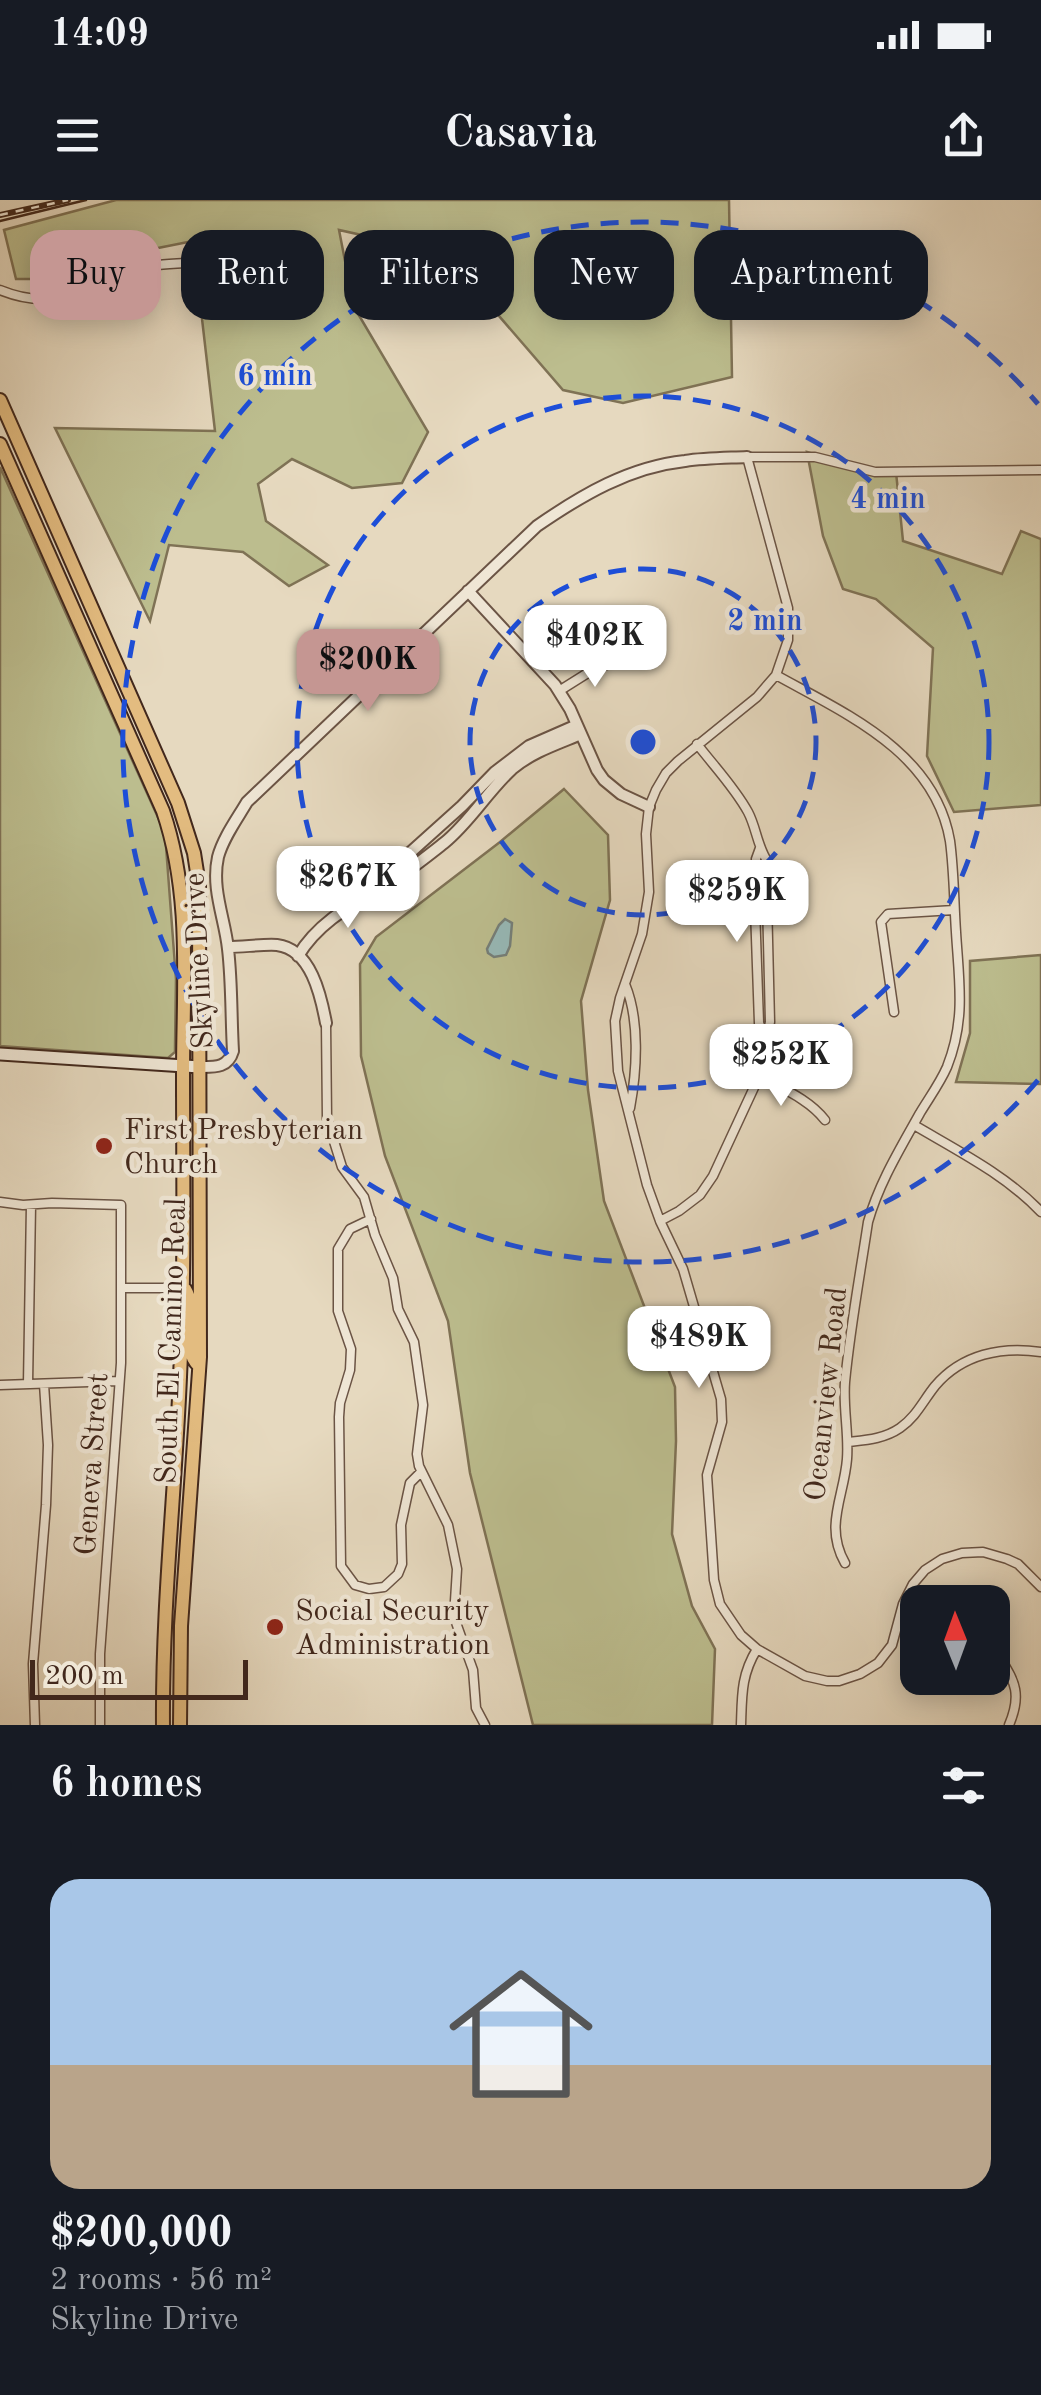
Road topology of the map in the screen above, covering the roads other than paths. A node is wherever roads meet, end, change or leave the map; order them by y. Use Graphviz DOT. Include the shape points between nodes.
graph roads {
  1 [pos="181,263"];
  2 [pos="0,290"];
  3 [pos="0,400"];
  4 [pos="0,444"];
  5 [pos="747,457"];
  6 [pos="1041,470"];
  7 [pos="468,591"];
  8 [pos="618,662"];
  9 [pos="776,675"];
  10 [pos="559,691"];
  11 [pos="579,730"];
  12 [pos="698,744"];
  13 [pos="649,808"];
  14 [pos="954,910"];
  15 [pos="228,947"];
  16 [pos="298,956"];
  17 [pos="625,984"];
  18 [pos="894,1012"];
  19 [pos="326,1024"];
  20 [pos="0,1054"];
  21 [pos="183,1067"];
  22 [pos="200,1067"];
  23 [pos="758,1075"];
  24 [pos="630,1109"];
  25 [pos="826,1120"];
  26 [pos="914,1125"];
  27 [pos="0,1202"];
  28 [pos="32,1205"];
  29 [pos="1041,1212"];
  30 [pos="371,1219"];
  31 [pos="660,1221"];
  32 [pos="121,1288"];
  33 [pos="182,1288"];
  34 [pos="1041,1352"];
  35 [pos="199,1366"];
  36 [pos="119,1382"];
  37 [pos="28,1384"];
  38 [pos="44,1384"];
  39 [pos="0,1385"];
  40 [pos="848,1442"];
  41 [pos="421,1472"];
  42 [pos="845,1564"];
  43 [pos="1041,1587"];
  44 [pos="757,1649"];
  45 [pos="1010,1677"];
  46 [pos="35,1725"];
  47 [pos="100,1725"];
  48 [pos="162,1725"];
  49 [pos="180,1725"];
  50 [pos="485,1725"];
  51 [pos="741,1725"];
  52 [pos="1009,1725"];
  1 -- 2 [label="street" via="131,270 65,297"];
  3 -- 22 [label="main road, South El Camino Real" via="187,825 200,904"];
  4 -- 21 [label="main road, South El Camino Real" via="171,834 184,913"];
  5 -- 6 [label="street" via="815,456 874,472"];
  5 -- 7 [label="street, Skyline Drive" via="684,460 610,482 536,526"];
  5 -- 9 [label="street" via="788,608 788,640"];
  7 -- 10 [label="street"];
  7 -- 15 [label="street, Skyline Drive" via="247,802 219,855 217,896"];
  8 -- 10 [label="street"];
  9 -- 12 [label="street"];
  9 -- 14 [label="street, Oceanview Road" via="869,727 922,777 950,840"];
  10 -- 11 [label="street"];
  11 -- 13 [label="street" via="604,780"];
  11 -- 16 [label="street" via="529,746 495,772 377,888 330,918"];
  12 -- 13 [label="street" via="666,773"];
  12 -- 23 [label="street" via="746,808 766,859 770,1022"];
  13 -- 17 [label="street" via="649,892"];
  14 -- 18 [label="street" via="888,914 881,922"];
  14 -- 26 [label="street, Oceanview Road" via="960,1019 946,1070"];
  15 -- 16 [label="street" via="278,946"];
  15 -- 22 [label="street, Skyline Drive" via="233,1051 219,1067"];
  16 -- 19 [label="street" via="312,974"];
  17 -- 24 [label="street" via="634,1029"];
  17 -- 24 [label="street" via="615,1021 618,1071"];
  19 -- 30 [label="street" via="327,1118 342,1168"];
  20 -- 21 [label="main road"];
  21 -- 22 [label="main road"];
  21 -- 33 [label="main road, South El Camino Real"];
  22 -- 35 [label="main road, South El Camino Real"];
  23 -- 25 [label="street"];
  23 -- 31 [label="street" via="713,1176 700,1195"];
  24 -- 31 [label="street"];
  26 -- 29 [label="street" via="1001,1178"];
  26 -- 40 [label="street, Oceanview Road" via="868,1222 845,1382"];
  27 -- 28 [label="street"];
  28 -- 32 [label="street, Geneva Street" via="121,1205"];
  28 -- 37 [label="street"];
  30 -- 41 [label="street" via="414,1342 423,1405"];
  30 -- 41 [label="street" via="350,1228 338,1249 338,1311 351,1348 339,1416 340,1566 355,1585 384,1587 398,1574 410,1482"];
  31 -- 44 [label="street" via="684,1268 721,1399 722,1422 707,1475 714,1580 729,1620"];
  32 -- 33 [label="street"];
  32 -- 36 [label="street, Geneva Street"];
  33 -- 35 [label="main road" via="190,1295 191,1356"];
  33 -- 48 [label="main road, South El Camino Real"];
  34 -- 40 [label="street" via="1002,1350 962,1364 896,1431"];
  35 -- 49 [label="main road, South El Camino Real"];
  36 -- 38 [label="street"];
  36 -- 47 [label="street, Geneva Street"];
  37 -- 38 [label="street"];
  37 -- 39 [label="street"];
  38 -- 46 [label="street" via="48,1446"];
  40 -- 42 [label="street, Oceanview Road" via="834,1528"];
  41 -- 50 [label="street" via="448,1525 457,1569 454,1618"];
  43 -- 44 [label="street" via="1008,1559 962,1553 925,1570 913,1584 892,1645 860,1674 838,1681 804,1676"];
  44 -- 51 [label="street" via="743,1680"];
  45 -- 52 [label="street" via="1018,1705"];
}
